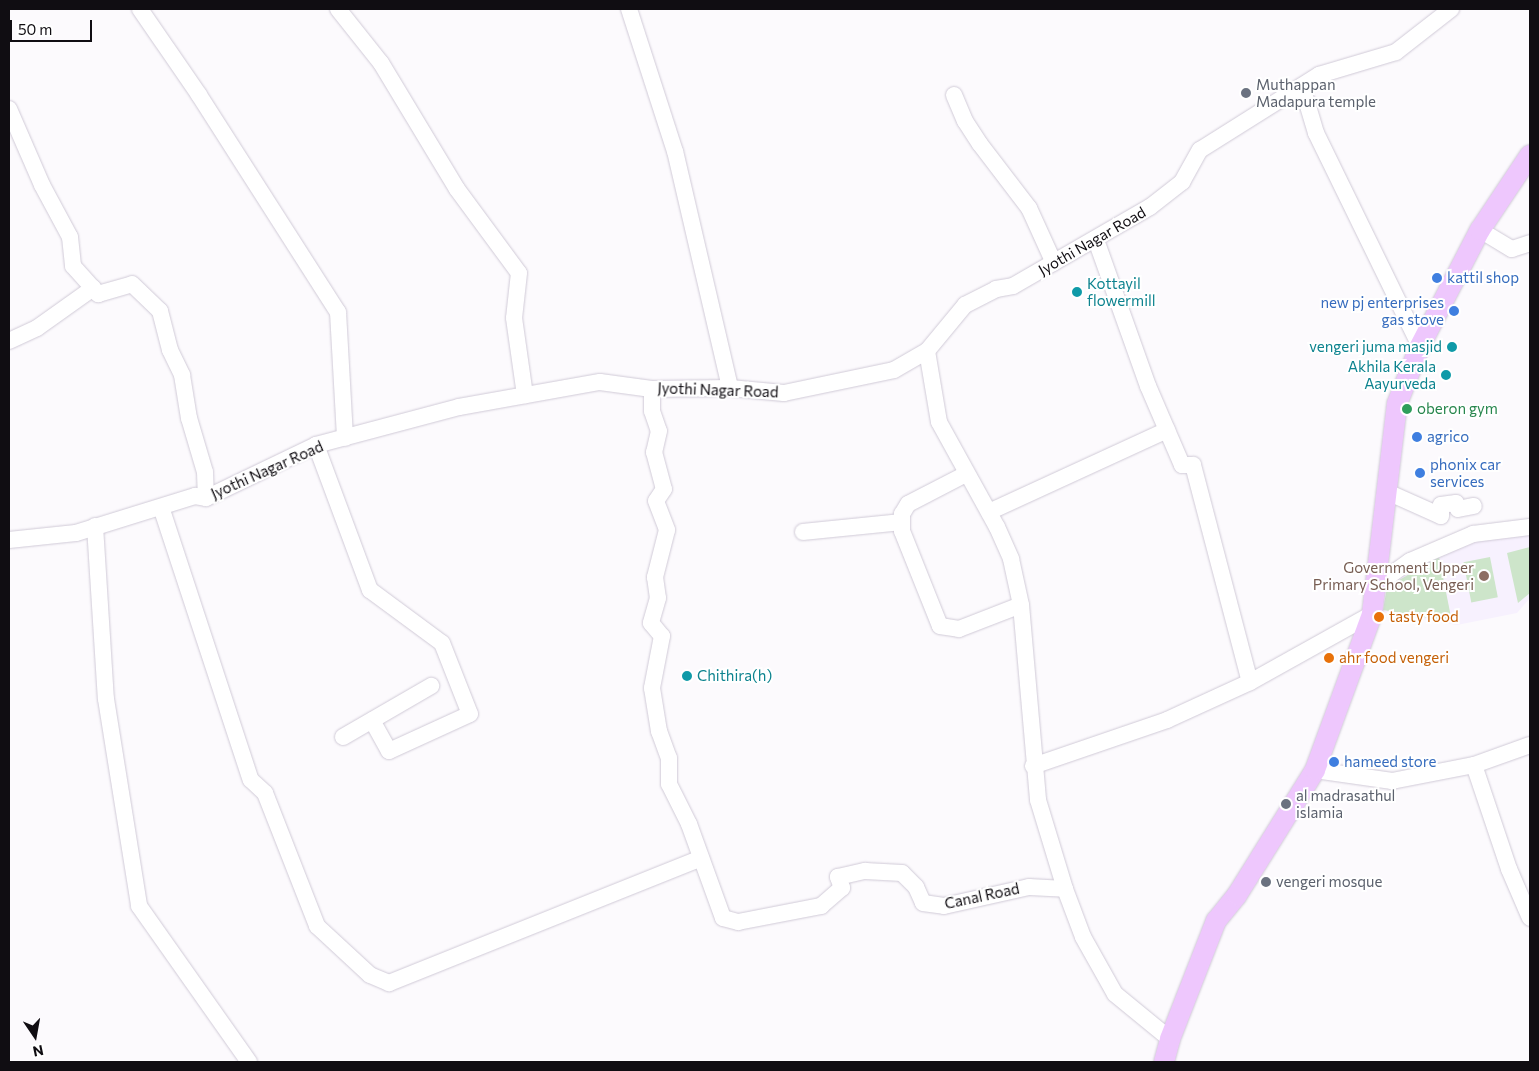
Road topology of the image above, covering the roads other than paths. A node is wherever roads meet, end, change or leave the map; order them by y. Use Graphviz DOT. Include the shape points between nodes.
graph roads {
  1 [pos="140,9"];
  2 [pos="338,9"];
  3 [pos="629,9"];
  4 [pos="1451,9"];
  5 [pos="1302,86"];
  6 [pos="954,95"];
  7 [pos="9,109"];
  8 [pos="1530,156"];
  9 [pos="1480,230"];
  10 [pos="1096,240"];
  11 [pos="1530,244"];
  12 [pos="1054,263"];
  13 [pos="93,288"];
  14 [pos="9,341"];
  15 [pos="1420,346"];
  16 [pos="927,351"];
  17 [pos="730,388"];
  18 [pos="652,389"];
  19 [pos="525,395"];
  20 [pos="1167,430"];
  21 [pos="345,438"];
  22 [pos="316,445"];
  23 [pos="966,474"];
  24 [pos="1385,491"];
  25 [pos="206,498"];
  26 [pos="1474,506"];
  27 [pos="161,507"];
  28 [pos="989,512"];
  29 [pos="901,522"];
  30 [pos="95,526"];
  31 [pos="1530,527"];
  32 [pos="803,532"];
  33 [pos="9,540"];
  34 [pos="1375,586"];
  35 [pos="1021,605"];
  36 [pos="1372,614"];
  37 [pos="1250,682"];
  38 [pos="431,686"];
  39 [pos="372,720"];
  40 [pos="344,737"];
  41 [pos="1530,745"];
  42 [pos="1474,765"];
  43 [pos="1033,766"];
  44 [pos="1315,770"];
  45 [pos="701,858"];
  46 [pos="1065,889"];
  47 [pos="1530,918"];
  48 [pos="1170,1039"];
  49 [pos="249,1062"];
  50 [pos="1164,1062"];
  1 -- 21 [label="street" via="199,94 338,312"];
  2 -- 19 [label="street" via="380,62 457,189 519,272 514,318"];
  3 -- 17 [label="street" via="675,151"];
  4 -- 5 [label="street, Jyothi Nagar Road" via="1396,52 1319,75"];
  5 -- 10 [label="street, Jyothi Nagar Road" via="1200,150 1182,182 1150,207"];
  5 -- 15 [label="street" via="1316,133"];
  6 -- 12 [label="street" via="964,121 1029,208"];
  7 -- 13 [label="street" via="42,185 70,237 73,266"];
  8 -- 9 [label="main road"];
  9 -- 11 [label="street" via="1512,249"];
  9 -- 15 [label="main road"];
  10 -- 12 [label="street, Jyothi Nagar Road"];
  10 -- 20 [label="street"];
  12 -- 16 [label="street, Jyothi Nagar Road" via="1013,286 996,289 964,305"];
  13 -- 14 [label="street" via="37,328"];
  13 -- 25 [label="street" via="98,294 132,284 160,311 170,350 182,375 189,418 205,472"];
  15 -- 24 [label="main road" via="1397,404"];
  16 -- 17 [label="street, Jyothi Nagar Road" via="894,370 784,393"];
  16 -- 23 [label="street" via="939,422"];
  17 -- 18 [label="street, Jyothi Nagar Road"];
  18 -- 19 [label="street, Jyothi Nagar Road" via="600,382"];
  18 -- 45 [label="street" via="652,411 659,432 654,452 664,489 656,501 667,530 655,577 658,598 651,623 662,636 652,688 659,731 669,758 669,784"];
  19 -- 21 [label="street, Jyothi Nagar Road" via="459,407"];
  20 -- 28 [label="street"];
  20 -- 37 [label="street" via="1182,465 1193,465"];
  21 -- 22 [label="street, Jyothi Nagar Road"];
  22 -- 25 [label="street, Jyothi Nagar Road"];
  22 -- 39 [label="street" via="370,590 442,643 470,714 389,752"];
  23 -- 28 [label="street"];
  23 -- 29 [label="street" via="908,504"];
  24 -- 26 [label="street" via="1441,516 1441,505 1456,503 1458,509"];
  24 -- 34 [label="main road"];
  25 -- 27 [label="street, Jyothi Nagar Road" via="195,496"];
  27 -- 30 [label="street, Jyothi Nagar Road"];
  27 -- 45 [label="street" via="251,780 265,793 318,926 370,976 388,984"];
  28 -- 35 [label="street" via="1010,560"];
  29 -- 32 [label="street"];
  29 -- 35 [label="street" via="940,626 959,629"];
  30 -- 33 [label="street, Jyothi Nagar Road" via="76,533"];
  30 -- 49 [label="street" via="106,699 139,906"];
  31 -- 34 [label="street" via="1473,534 1410,561"];
  34 -- 36 [label="main road"];
  35 -- 43 [label="street"];
  36 -- 37 [label="street"];
  36 -- 44 [label="main road"];
  37 -- 43 [label="street" via="1167,720"];
  38 -- 39 [label="street"];
  39 -- 40 [label="street"];
  41 -- 42 [label="street"];
  42 -- 44 [label="street" via="1392,781"];
  42 -- 47 [label="street" via="1509,869"];
  43 -- 46 [label="street" via="1038,800"];
  44 -- 48 [label="main road" via="1237,895 1216,921"];
  45 -- 46 [label="street, Canal Road" via="722,918 738,922 821,906 842,888 838,878 865,871 902,873 916,887 923,903 944,906 1029,887"];
  46 -- 48 [label="street" via="1084,937 1116,994"];
  48 -- 50 [label="main road"];
}
